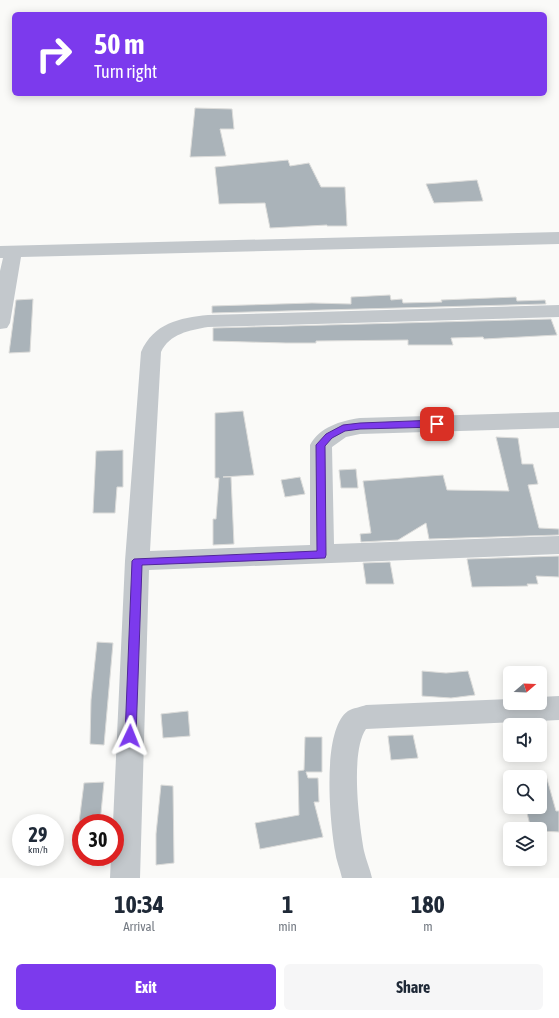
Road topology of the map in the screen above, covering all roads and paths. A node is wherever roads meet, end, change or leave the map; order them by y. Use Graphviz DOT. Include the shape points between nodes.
graph roads {
  1 [pos="559,238"];
  2 [pos="7,252"];
  3 [pos="559,311"];
  4 [pos="0,323"];
  5 [pos="559,420"];
  6 [pos="559,545"];
  7 [pos="322,555"];
  8 [pos="137,561"];
  9 [pos="559,708"];
  10 [pos="125,878"];
  11 [pos="357,878"];
  1 -- 2 [label="street"];
  2 -- 4 [label="street"];
  3 -- 8 [label="street" via="208,321 194,322 165,333 156,340 151,352"];
  5 -- 7 [label="street" via="343,428 329,436 321,445"];
  6 -- 7 [label="street"];
  7 -- 8 [label="street"];
  8 -- 10 [label="street"];
  9 -- 11 [label="street" via="366,717 357,720 345,743 343,785 349,850"];
}
